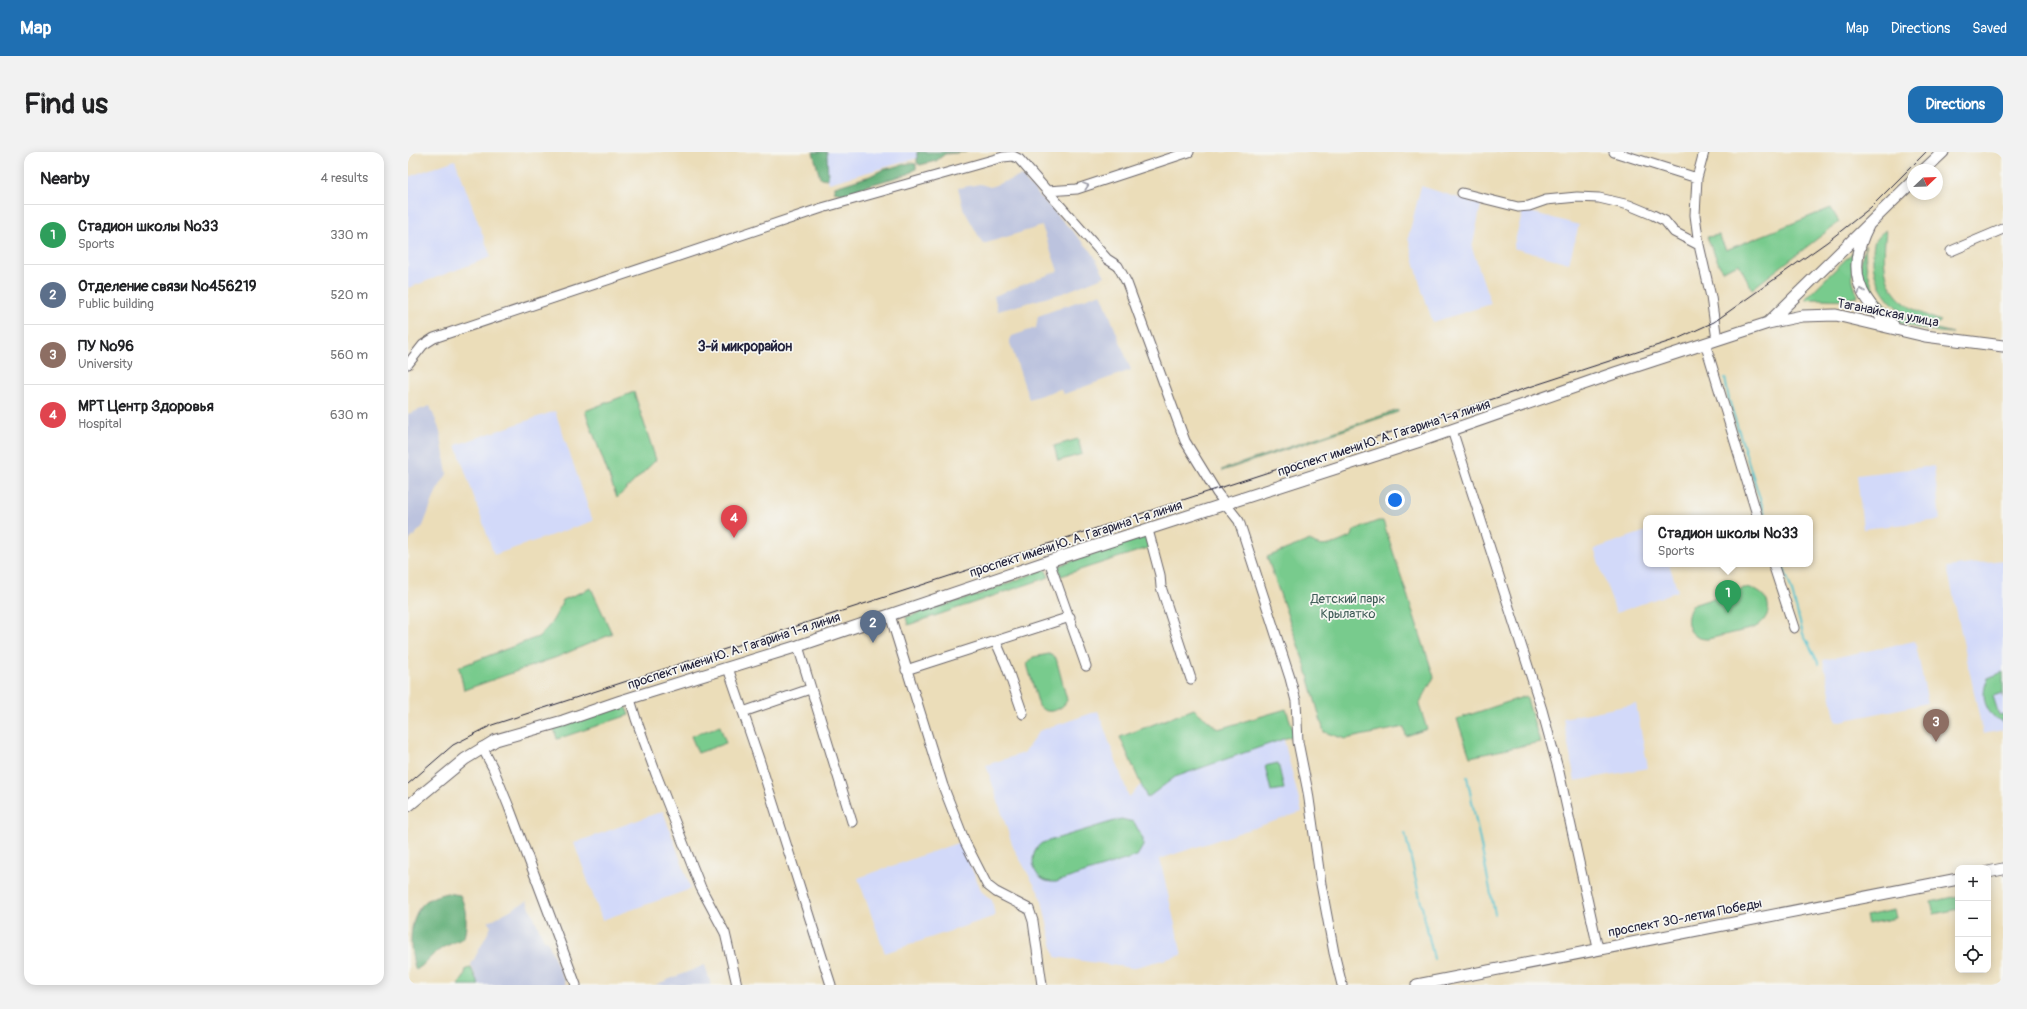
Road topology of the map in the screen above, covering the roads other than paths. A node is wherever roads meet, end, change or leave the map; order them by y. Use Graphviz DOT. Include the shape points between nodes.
graph roads {
  1 [pos="1190,152"];
  2 [pos="1614,152"];
  3 [pos="1704,152"];
  4 [pos="1943,152"];
  5 [pos="1930,164"];
  6 [pos="1697,178"];
  7 [pos="1907,186"];
  8 [pos="1047,191"];
  9 [pos="1462,193"];
  10 [pos="1873,219"];
  11 [pos="2003,229"];
  12 [pos="1698,245"];
  13 [pos="1951,251"];
  14 [pos="1768,323"];
  15 [pos="1897,328"];
  16 [pos="1717,340"];
  17 [pos="1705,344"];
  18 [pos="2003,346"];
  19 [pos="408,364"];
  20 [pos="1452,430"];
  21 [pos="1227,504"];
  22 [pos="1757,515"];
  23 [pos="1148,530"];
  24 [pos="1049,561"];
  25 [pos="1774,567"];
  26 [pos="890,615"];
  27 [pos="1070,617"];
  28 [pos="1794,628"];
  29 [pos="996,642"];
  30 [pos="798,646"];
  31 [pos="1086,666"];
  32 [pos="728,668"];
  33 [pos="906,670"];
  34 [pos="1191,679"];
  35 [pos="810,689"];
  36 [pos="630,699"];
  37 [pos="743,712"];
  38 [pos="1023,714"];
  39 [pos="482,747"];
  40 [pos="408,806"];
  41 [pos="852,822"];
  42 [pos="2003,869"];
  43 [pos="1991,871"];
  44 [pos="1955,880"];
  45 [pos="1598,948"];
  46 [pos="576,985"];
  47 [pos="737,985"];
  48 [pos="831,985"];
  49 [pos="1042,985"];
  50 [pos="1342,985"];
  51 [pos="1417,985"];
  8 -- 1 [label="street, one-way" via="1077,189"];
  2 -- 6 [label="street"];
  3 -- 6 [label="street"];
  4 -- 5 [label="main road"];
  6 -- 12 [label="street" via="1695,215"];
  7 -- 10 [label="main road"];
  8 -- 19 [label="street" via="1019,159 1013,156 1003,157 822,208 434,338 423,345"];
  8 -- 21 [label="street" via="1108,259 1118,266 1184,441 1214,478"];
  9 -- 12 [label="street" via="1518,207 1546,200 1599,198 1629,205 1653,215 1665,221 1674,232"];
  10 -- 14 [label="main road"];
  15 -- 10 [label="main road, one-way" via="1874,310 1863,297 1858,285 1857,258 1865,232"];
  11 -- 13 [label="street"];
  12 -- 16 [label="street" via="1711,297"];
  14 -- 15 [label="main road, Таганайская улица" via="1802,316 1836,315"];
  14 -- 16 [label="main road, проспект имени Ю. А. Гагарина 1-я линия"];
  15 -- 18 [label="main road, Таганайская улица" via="1925,336"];
  16 -- 17 [label="main road, проспект имени Ю. А. Гагарина 1-я линия"];
  17 -- 20 [label="main road, проспект имени Ю. А. Гагарина 1-я линия"];
  17 -- 22 [label="street"];
  20 -- 21 [label="main road, проспект имени Ю. А. Гагарина 1-я линия"];
  20 -- 45 [label="street" via="1542,710 1559,772"];
  21 -- 23 [label="main road, проспект имени Ю. А. Гагарина 1-я линия"];
  21 -- 50 [label="street" via="1239,521 1296,701 1298,742 1329,927"];
  23 -- 24 [label="main road, проспект имени Ю. А. Гагарина 1-я линия"];
  23 -- 34 [label="street" via="1161,587"];
  24 -- 26 [label="main road, проспект имени Ю. А. Гагарина 1-я линия"];
  24 -- 27 [label="street"];
  25 -- 28 [label="street"];
  26 -- 30 [label="main road, проспект имени Ю. А. Гагарина 1-я линия"];
  26 -- 33 [label="street"];
  27 -- 29 [label="street"];
  27 -- 31 [label="street"];
  29 -- 33 [label="street"];
  29 -- 38 [label="street"];
  30 -- 32 [label="main road, проспект имени Ю. А. Гагарина 1-я линия"];
  30 -- 35 [label="street"];
  32 -- 36 [label="main road, проспект имени Ю. А. Гагарина 1-я линия"];
  32 -- 37 [label="street"];
  33 -- 49 [label="street" via="945,790 963,839 982,877 996,892 1029,910 1033,921"];
  35 -- 37 [label="street"];
  35 -- 41 [label="street"];
  36 -- 39 [label="main road, проспект имени Ю. А. Гагарина 1-я линия" via="496,740"];
  36 -- 47 [label="street" via="656,774 701,888 725,933"];
  37 -- 48 [label="street"];
  39 -- 40 [label="main road, проспект имени Ю. А. Гагарина 1-я линия"];
  39 -- 46 [label="street" via="509,807"];
  42 -- 43 [label="main road"];
  44 -- 45 [label="main road, проспект 30-летия Победы"];
  45 -- 51 [label="main road, проспект 30-летия Победы"];
}
